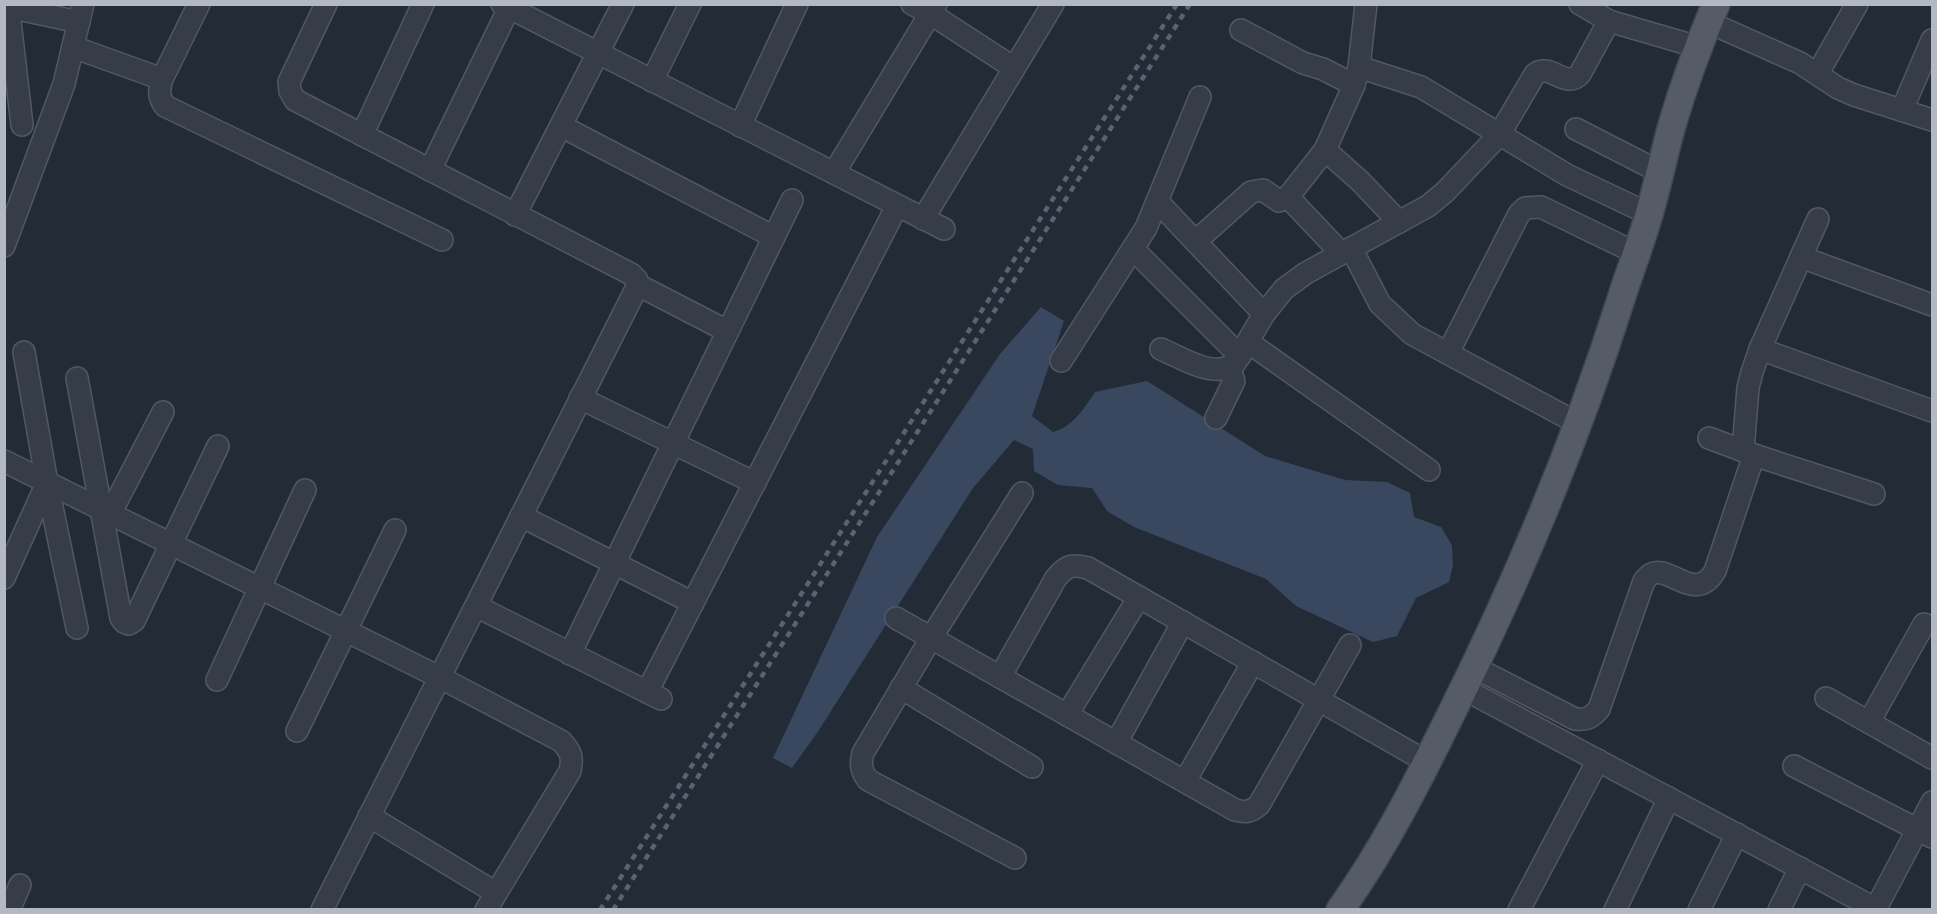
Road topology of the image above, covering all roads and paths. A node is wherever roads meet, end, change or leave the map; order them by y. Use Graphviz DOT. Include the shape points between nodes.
graph roads {
  1 [pos="199,4"];
  2 [pos="326,4"];
  3 [pos="423,4"];
  4 [pos="623,4"];
  5 [pos="690,4"];
  6 [pos="797,4"];
  7 [pos="1053,4"];
  8 [pos="1366,4"];
  9 [pos="1580,4"];
  10 [pos="1857,4"];
  11 [pos="8,6"];
  12 [pos="507,6"];
  13 [pos="926,8"];
  14 [pos="81,13"];
  15 [pos="1609,21"];
  16 [pos="1707,24"];
  17 [pos="1241,30"];
  18 [pos="1932,40"];
  19 [pos="73,47"];
  20 [pos="598,54"];
  21 [pos="1014,68"];
  22 [pos="1818,73"];
  23 [pos="1357,76"];
  24 [pos="162,79"];
  25 [pos="652,81"];
  26 [pos="1200,97"];
  27 [pos="1902,110"];
  28 [pos="14,120"];
  29 [pos="1932,120"];
  30 [pos="561,126"];
  31 [pos="740,126"];
  32 [pos="1576,129"];
  33 [pos="362,135"];
  34 [pos="1499,135"];
  35 [pos="45,137"];
  36 [pos="1325,150"];
  37 [pos="430,170"];
  38 [pos="1660,172"];
  39 [pos="834,173"];
  40 [pos="13,193"];
  41 [pos="1288,198"];
  42 [pos="792,200"];
  43 [pos="1157,201"];
  44 [pos="897,206"];
  45 [pos="1649,214"];
  46 [pos="515,215"];
  47 [pos="923,219"];
  48 [pos="1818,219"];
  49 [pos="1399,222"];
  50 [pos="944,229"];
  51 [pos="774,237"];
  52 [pos="442,240"];
  53 [pos="1196,241"];
  54 [pos="4,246"];
  55 [pos="1133,249"];
  56 [pos="1346,251"];
  57 [pos="1636,253"];
  58 [pos="1801,257"];
  59 [pos="638,285"];
  60 [pos="1932,305"];
  61 [pos="1264,314"];
  62 [pos="727,331"];
  63 [pos="1161,349"];
  64 [pos="1760,349"];
  65 [pos="24,352"];
  66 [pos="1448,353"];
  67 [pos="1239,355"];
  68 [pos="1061,361"];
  69 [pos="77,378"];
  70 [pos="580,398"];
  71 [pos="1932,411"];
  72 [pos="163,412"];
  73 [pos="1216,418"];
  74 [pos="1577,423"];
  75 [pos="1709,438"];
  76 [pos="673,443"];
  77 [pos="218,446"];
  78 [pos="1748,453"];
  79 [pos="4,461"];
  80 [pos="1429,470"];
  81 [pos="47,483"];
  82 [pos="755,483"];
  83 [pos="305,490"];
  84 [pos="1022,493"];
  85 [pos="1874,494"];
  86 [pos="106,512"];
  87 [pos="521,516"];
  88 [pos="394,530"];
  89 [pos="172,544"];
  90 [pos="614,563"];
  91 [pos="4,578"];
  92 [pos="260,588"];
  93 [pos="1139,597"];
  94 [pos="693,603"];
  95 [pos="476,606"];
  96 [pos="896,618"];
  97 [pos="1183,622"];
  98 [pos="1924,624"];
  99 [pos="76,628"];
  100 [pos="346,631"];
  101 [pos="932,638"];
  102 [pos="1350,645"];
  103 [pos="570,654"];
  104 [pos="1253,662"];
  105 [pos="1000,677"];
  106 [pos="441,678"];
  107 [pos="1469,678"];
  108 [pos="217,680"];
  109 [pos="901,688"];
  110 [pos="1826,698"];
  111 [pos="1320,701"];
  112 [pos="1067,715"];
  113 [pos="1869,722"];
  114 [pos="297,731"];
  115 [pos="1116,743"];
  116 [pos="1932,758"];
  117 [pos="1598,760"];
  118 [pos="1427,762"];
  119 [pos="1794,766"];
  120 [pos="1032,767"];
  121 [pos="1185,782"];
  122 [pos="1669,798"];
  123 [pos="1932,802"];
  124 [pos="369,816"];
  125 [pos="1925,833"];
  126 [pos="1737,834"];
  127 [pos="1015,858"];
  128 [pos="1800,868"];
  129 [pos="20,885"];
  130 [pos="491,901"];
  131 [pos="9,909"];
  132 [pos="322,909"];
  133 [pos="1340,909"];
  134 [pos="1519,909"];
  135 [pos="1615,909"];
  136 [pos="1699,909"];
  137 [pos="1779,909"];
  138 [pos="1877,909"];
  1 -- 24 [label="street"];
  2 -- 33 [label="street" via="292,72 290,91 295,100"];
  3 -- 33 [label="street"];
  4 -- 20 [label="street"];
  5 -- 25 [label="street"];
  6 -- 31 [label="street"];
  7 -- 21 [label="street"];
  8 -- 23 [label="street"];
  9 -- 15 [label="street"];
  10 -- 22 [label="street"];
  11 -- 14 [label="street"];
  11 -- 28 [label="street"];
  12 -- 20 [label="street"];
  12 -- 37 [label="street"];
  13 -- 21 [label="street"];
  13 -- 39 [label="street"];
  14 -- 19 [label="street"];
  15 -- 16 [label="street"];
  15 -- 34 [label="street" via="1576,79 1540,70"];
  16 -- 22 [label="street"];
  16 -- 38 [label="main road" via="1671,127"];
  17 -- 23 [label="street" via="1303,63"];
  18 -- 27 [label="street"];
  19 -- 24 [label="street"];
  19 -- 35 [label="street"];
  20 -- 25 [label="street"];
  20 -- 30 [label="street"];
  21 -- 47 [label="street"];
  22 -- 27 [label="street" via="1838,88"];
  23 -- 34 [label="street" via="1421,87"];
  23 -- 36 [label="street"];
  24 -- 52 [label="street" via="159,90 165,106"];
  25 -- 31 [label="street"];
  26 -- 43 [label="street"];
  27 -- 29 [label="street"];
  28 -- 35 [label="street"];
  30 -- 46 [label="street"];
  30 -- 51 [label="street"];
  31 -- 39 [label="street"];
  32 -- 38 [label="street"];
  33 -- 37 [label="street"];
  34 -- 45 [label="street" via="1567,175"];
  34 -- 49 [label="street" via="1445,192"];
  35 -- 40 [label="street"];
  36 -- 41 [label="street"];
  36 -- 49 [label="street"];
  37 -- 46 [label="street"];
  38 -- 45 [label="main road"];
  39 -- 44 [label="street"];
  40 -- 54 [label="street"];
  41 -- 53 [label="street" via="1279,201 1263,190 1251,192"];
  41 -- 56 [label="street"];
  42 -- 51 [label="street"];
  43 -- 53 [label="street"];
  43 -- 55 [label="street"];
  44 -- 47 [label="street"];
  44 -- 82 [label="street"];
  45 -- 57 [label="main road"];
  46 -- 59 [label="street" via="631,274"];
  47 -- 50 [label="street"];
  48 -- 58 [label="street"];
  49 -- 56 [label="street"];
  51 -- 62 [label="street"];
  53 -- 61 [label="street"];
  55 -- 67 [label="street"];
  55 -- 68 [label="street"];
  56 -- 61 [label="street" via="1284,289"];
  56 -- 66 [label="street" via="1380,304 1412,334"];
  57 -- 66 [label="street" via="1541,207 1525,208"];
  57 -- 74 [label="main road"];
  58 -- 60 [label="street"];
  58 -- 64 [label="street"];
  59 -- 62 [label="street"];
  59 -- 70 [label="street"];
  61 -- 67 [label="street"];
  62 -- 76 [label="street"];
  63 -- 67 [label="street" via="1209,369 1223,370"];
  64 -- 71 [label="street"];
  64 -- 78 [label="street" via="1748,388"];
  65 -- 81 [label="street"];
  66 -- 74 [label="street"];
  67 -- 73 [label="street" via="1234,381"];
  67 -- 80 [label="street"];
  69 -- 86 [label="street"];
  70 -- 76 [label="street"];
  70 -- 87 [label="street"];
  72 -- 86 [label="street"];
  74 -- 107 [label="main road" via="1510,590"];
  75 -- 78 [label="street"];
  76 -- 82 [label="street"];
  76 -- 90 [label="street"];
  77 -- 89 [label="street"];
  78 -- 85 [label="street"];
  78 -- 107 [label="street" via="1715,571 1702,584 1658,573 1644,581 1599,709 1592,717 1575,719"];
  79 -- 81 [label="street"];
  81 -- 86 [label="street"];
  81 -- 91 [label="street"];
  81 -- 99 [label="street"];
  82 -- 94 [label="street"];
  83 -- 92 [label="street"];
  84 -- 101 [label="street"];
  86 -- 89 [label="street"];
  86 -- 89 [label="street" via="124,622 134,621"];
  87 -- 90 [label="street"];
  87 -- 95 [label="street"];
  88 -- 100 [label="street"];
  89 -- 92 [label="street"];
  90 -- 94 [label="street"];
  90 -- 103 [label="street"];
  92 -- 100 [label="street"];
  92 -- 108 [label="street"];
  93 -- 97 [label="street"];
  93 -- 105 [label="street" via="1088,568 1074,565 1064,569"];
  93 -- 112 [label="street"];
  94 -- 103 [label="street" via="654,696"];
  95 -- 103 [label="street"];
  95 -- 106 [label="street"];
  96 -- 101 [label="street"];
  97 -- 104 [label="street"];
  97 -- 115 [label="street"];
  98 -- 113 [label="street"];
  100 -- 106 [label="street"];
  100 -- 114 [label="street"];
  101 -- 105 [label="street"];
  101 -- 109 [label="street"];
  102 -- 111 [label="street"];
  104 -- 111 [label="street"];
  104 -- 121 [label="street"];
  105 -- 112 [label="street"];
  106 -- 124 [label="street"];
  106 -- 130 [label="street" via="561,741 570,751 570,771"];
  107 -- 117 [label="street"];
  107 -- 118 [label="main road"];
  109 -- 120 [label="street"];
  109 -- 127 [label="street" via="863,753 863,773 868,780"];
  110 -- 113 [label="street"];
  111 -- 118 [label="street"];
  111 -- 121 [label="street" via="1252,811 1235,810"];
  112 -- 115 [label="street"];
  113 -- 116 [label="street"];
  115 -- 121 [label="street"];
  117 -- 122 [label="street"];
  117 -- 134 [label="street"];
  118 -- 133 [label="main road"];
  119 -- 125 [label="street"];
  122 -- 126 [label="street"];
  122 -- 135 [label="street"];
  123 -- 125 [label="street"];
  124 -- 130 [label="street"];
  124 -- 132 [label="street"];
  125 -- 138 [label="street"];
  126 -- 128 [label="street"];
  126 -- 136 [label="street"];
  128 -- 137 [label="street"];
  128 -- 138 [label="street"];
  129 -- 131 [label="street"];
}
